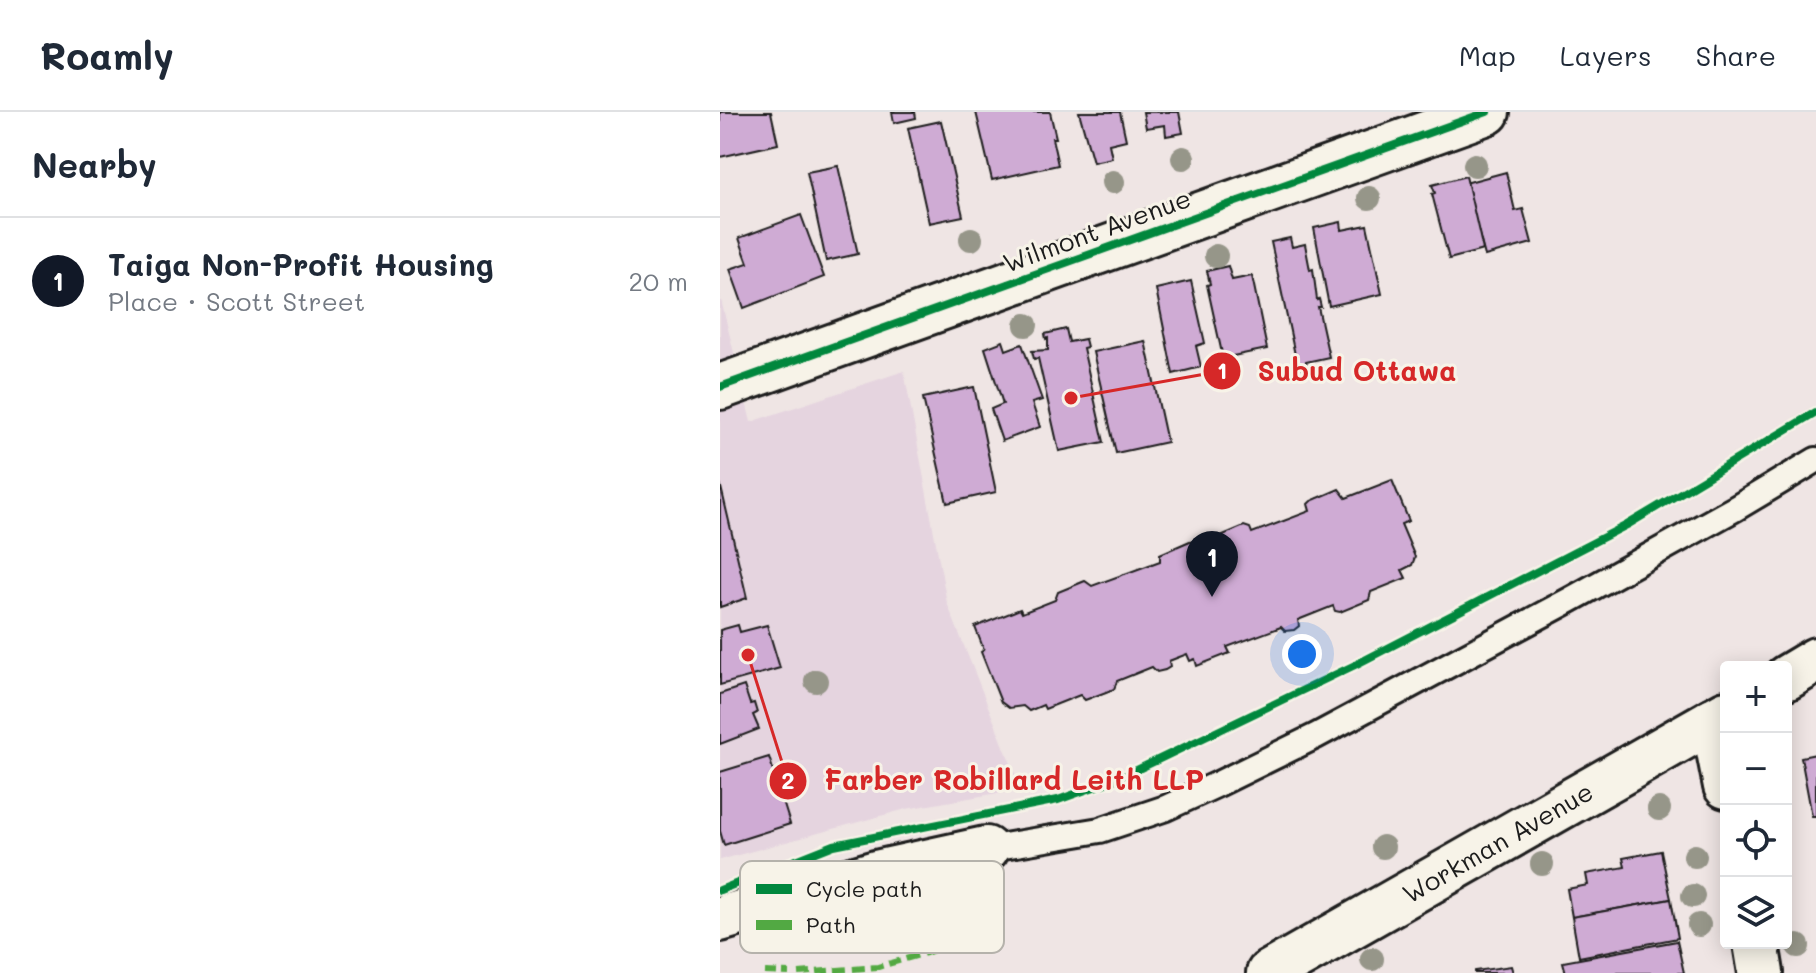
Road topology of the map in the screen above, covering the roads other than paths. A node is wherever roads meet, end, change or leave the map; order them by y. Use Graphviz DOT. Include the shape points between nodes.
graph roads {
  1 [pos="1487,112"];
  2 [pos="720,387"];
  3 [pos="1816,460"];
  4 [pos="1816,660"];
  5 [pos="1792,674"];
  6 [pos="1720,717"];
  7 [pos="986,849"];
  8 [pos="931,861"];
  9 [pos="740,913"];
  10 [pos="720,919"];
  11 [pos="1757,949"];
  12 [pos="1269,973"];
  13 [pos="1761,973"];
  1 -- 2 [label="street, Wilmont Avenue"];
  3 -- 7 [label="lane" via="1570,600 1218,784 1100,830"];
  4 -- 5 [label="street"];
  6 -- 12 [label="street, Workman Avenue"];
  7 -- 8 [label="street"];
  9 -- 10 [label="street"];
  11 -- 13 [label="street"];
}
